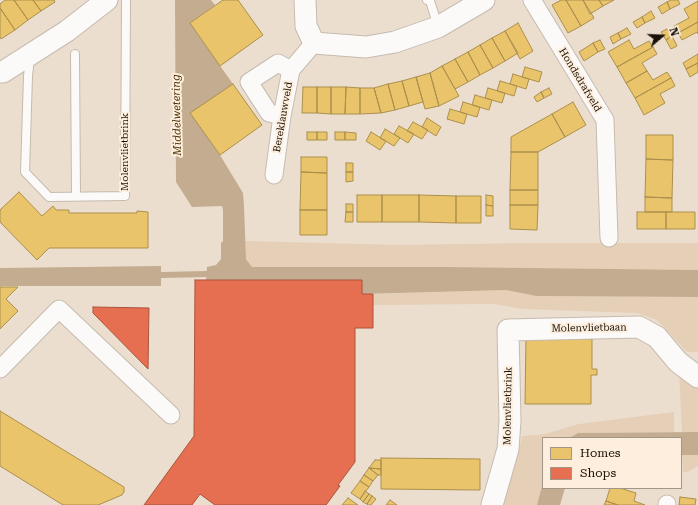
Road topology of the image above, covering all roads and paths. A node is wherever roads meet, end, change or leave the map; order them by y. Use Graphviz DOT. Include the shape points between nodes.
graph roads {
  1 [pos="107,0"];
  2 [pos="126,0"];
  3 [pos="305,0"];
  4 [pos="428,0"];
  5 [pos="484,0"];
  6 [pos="532,0"];
  7 [pos="438,27"];
  8 [pos="314,43"];
  9 [pos="30,54"];
  10 [pos="74,54"];
  11 [pos="291,70"];
  12 [pos="0,72"];
  13 [pos="282,116"];
  14 [pos="274,175"];
  15 [pos="76,196"];
  16 [pos="609,238"];
  17 [pos="508,330"];
  18 [pos="0,369"];
  19 [pos="698,377"];
  20 [pos="171,415"];
  21 [pos="492,505"];
  1 -- 9 [label="street"];
  2 -- 15 [label="lane, Molenvlietbrink" via="125,196"];
  3 -- 8 [label="street" via="306,26"];
  4 -- 7 [label="lane"];
  5 -- 7 [label="street"];
  6 -- 16 [label="street, Hondsdrafveld" via="605,120"];
  7 -- 8 [label="street" via="394,42 366,47"];
  8 -- 11 [label="street, Bereklauwveld"];
  9 -- 12 [label="street"];
  9 -- 15 [label="lane, Molenvlietbrink" via="25,172 49,196"];
  10 -- 15 [label="lane"];
  11 -- 13 [label="street, Bereklauwveld"];
  11 -- 13 [label="street" via="278,63 249,82 269,113"];
  13 -- 14 [label="street, Bereklauwveld"];
  17 -- 19 [label="street, Molenvlietbaan" via="639,327 657,337 678,362"];
  17 -- 21 [label="street, Molenvlietbrink" via="508,449"];
  18 -- 20 [label="street" via="59,309"];
}
